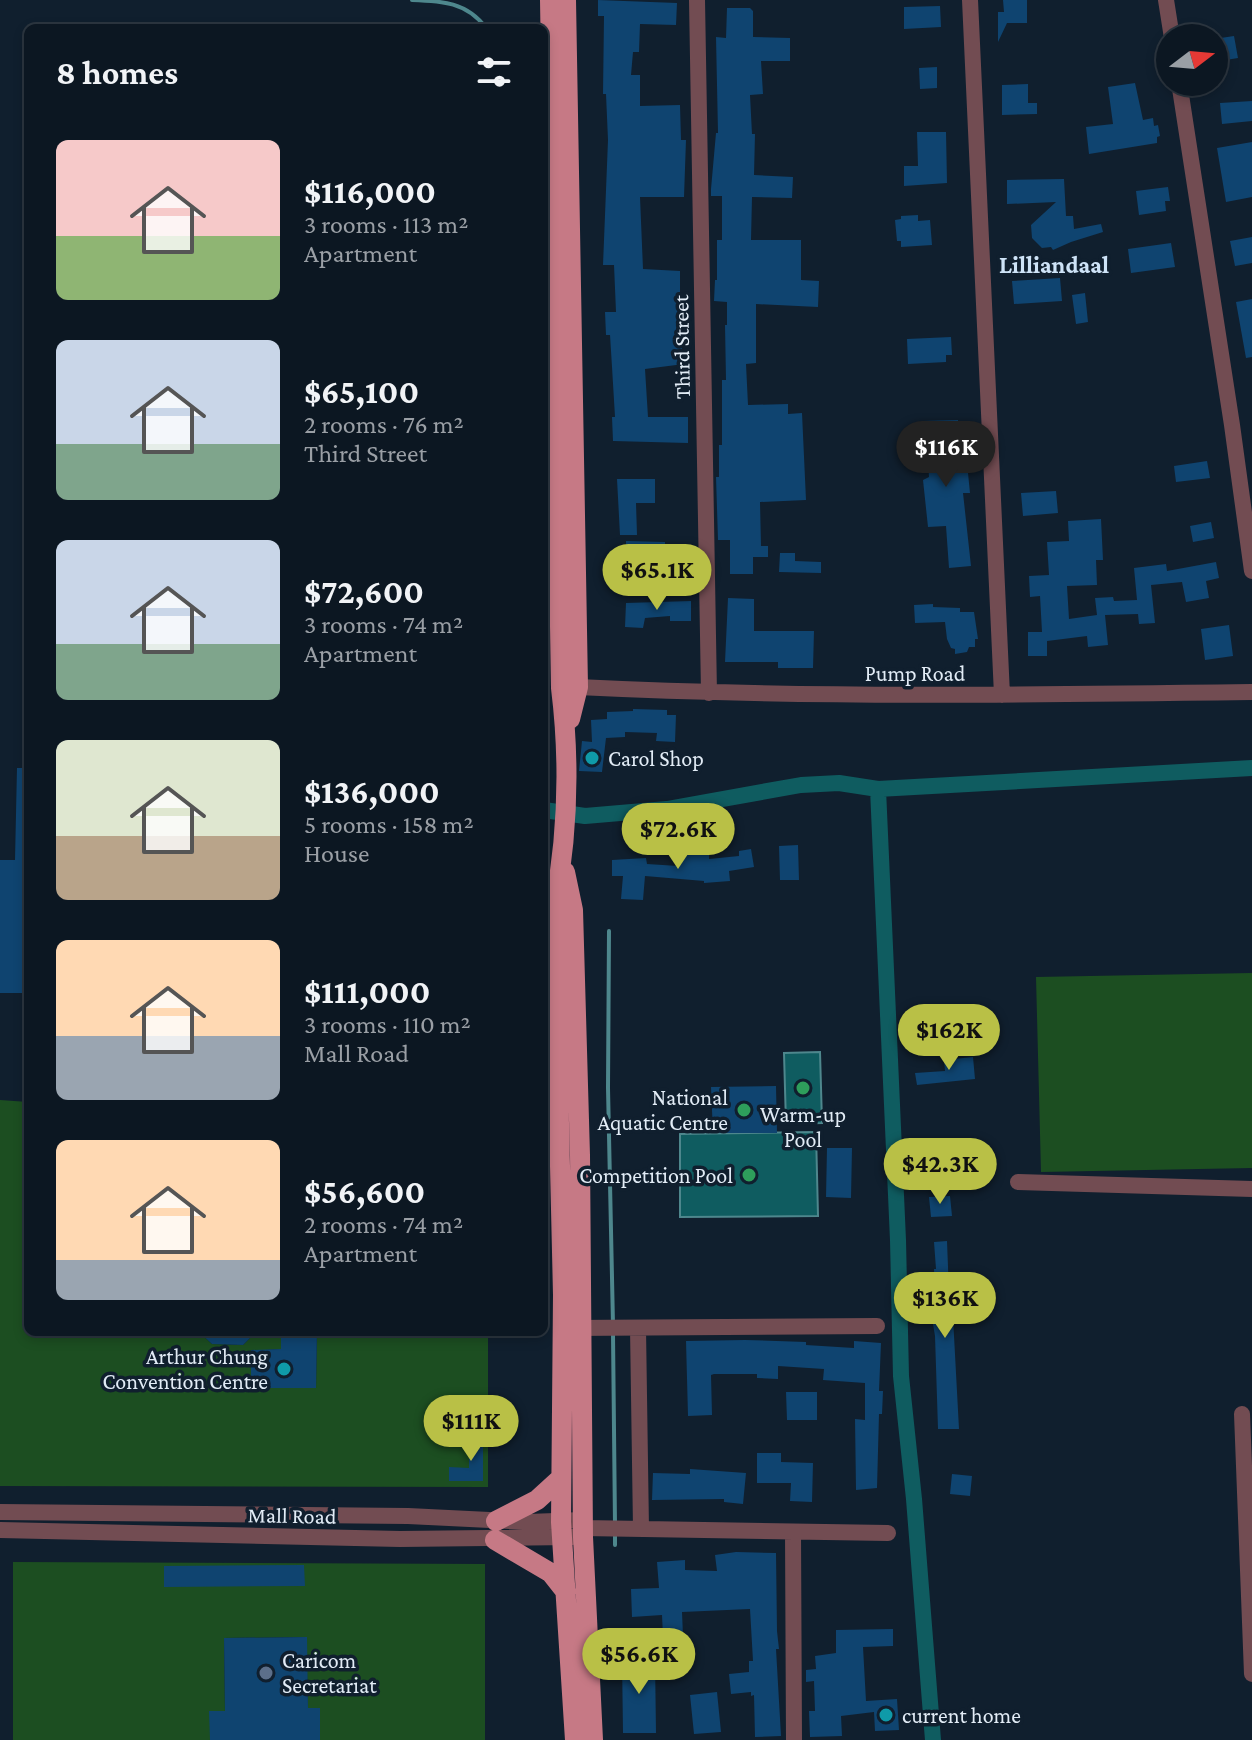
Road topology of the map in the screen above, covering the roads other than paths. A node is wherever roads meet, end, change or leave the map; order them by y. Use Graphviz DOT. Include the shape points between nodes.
graph roads {
  1 [pos="550,0"];
  2 [pos="566,0"];
  3 [pos="697,0"];
  4 [pos="970,0"];
  5 [pos="1166,0"];
  6 [pos="1170,24"];
  7 [pos="1181,96"];
  8 [pos="1252,571"];
  9 [pos="578,687"];
  10 [pos="1252,692"];
  11 [pos="709,693"];
  12 [pos="1002,695"];
  13 [pos="566,738"];
  14 [pos="1018,1182"];
  15 [pos="1252,1189"];
  16 [pos="877,1326"];
  17 [pos="579,1328"];
  18 [pos="638,1328"];
  19 [pos="1242,1414"];
  20 [pos="560,1479"];
  21 [pos="0,1512"];
  22 [pos="585,1528"];
  23 [pos="637,1529"];
  24 [pos="0,1530"];
  25 [pos="496,1530"];
  26 [pos="561,1530"];
  27 [pos="793,1532"];
  28 [pos="888,1533"];
  29 [pos="566,1592"];
  30 [pos="1251,1600"];
  31 [pos="1252,1674"];
  32 [pos="575,1740"];
  33 [pos="593,1740"];
  34 [pos="794,1740"];
  1 -- 13 [label="main road"];
  2 -- 9 [label="main road"];
  3 -- 11 [label="street, Third Street"];
  4 -- 12 [label="street"];
  5 -- 6 [label="street"];
  7 -- 8 [label="street"];
  9 -- 11 [label="street, Pump Road"];
  9 -- 13 [label="main road"];
  10 -- 12 [label="street, Pump Road"];
  11 -- 12 [label="street, Pump Road"];
  13 -- 17 [label="main road" via="563,855 554,908 561,1156"];
  14 -- 15 [label="street"];
  16 -- 18 [label="street"];
  17 -- 18 [label="street"];
  17 -- 20 [label="main road"];
  17 -- 22 [label="main road"];
  18 -- 23 [label="street"];
  19 -- 30 [label="street"];
  20 -- 25 [label="main road"];
  20 -- 26 [label="main road"];
  21 -- 25 [label="street, Mall Road" via="408,1516"];
  22 -- 23 [label="street, Mall Road"];
  22 -- 26 [label="street, Mall Road"];
  22 -- 33 [label="main road"];
  23 -- 27 [label="street, Mall Road"];
  24 -- 25 [label="street, Mall Road"];
  25 -- 26 [label="street, Mall Road"];
  25 -- 29 [label="main road" via="551,1573"];
  26 -- 29 [label="main road"];
  27 -- 28 [label="street, Mall Road"];
  27 -- 34 [label="street"];
  29 -- 32 [label="main road"];
  30 -- 31 [label="street"];
}
